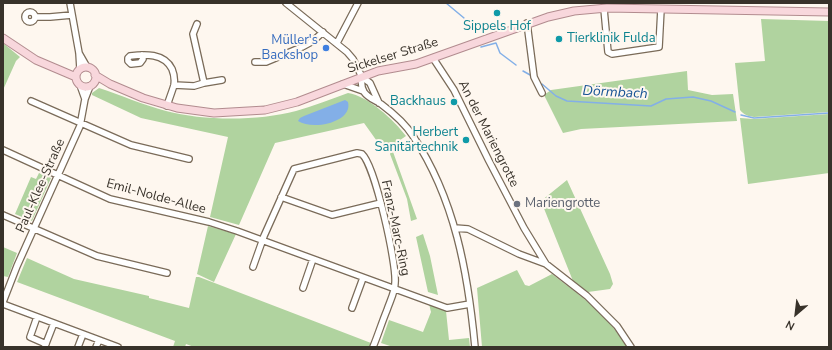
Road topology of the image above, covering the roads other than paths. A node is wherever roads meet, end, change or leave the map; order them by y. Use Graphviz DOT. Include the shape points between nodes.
graph roads {
  1 [pos="70,3"];
  2 [pos="286,3"];
  3 [pos="358,3"];
  4 [pos="604,9"];
  5 [pos="661,9"];
  6 [pos="829,12"];
  7 [pos="72,15"];
  8 [pos="35,17"];
  9 [pos="527,23"];
  10 [pos="197,24"];
  11 [pos="323,32"];
  12 [pos="3,38"];
  13 [pos="337,43"];
  14 [pos="142,55"];
  15 [pos="433,58"];
  16 [pos="255,62"];
  17 [pos="80,71"];
  18 [pos="95,75"];
  19 [pos="362,77"];
  20 [pos="222,80"];
  21 [pos="204,83"];
  22 [pos="110,84"];
  23 [pos="343,84"];
  24 [pos="80,85"];
  25 [pos="91,85"];
  26 [pos="174,85"];
  27 [pos="364,91"];
  28 [pos="542,93"];
  29 [pos="85,99"];
  30 [pos="31,101"];
  31 [pos="379,103"];
  32 [pos="167,106"];
  33 [pos="81,122"];
  34 [pos="3,150"];
  35 [pos="189,159"];
  36 [pos="58,175"];
  37 [pos="281,198"];
  38 [pos="381,203"];
  39 [pos="3,215"];
  40 [pos="34,228"];
  41 [pos="455,228"];
  42 [pos="263,240"];
  43 [pos="313,259"];
  44 [pos="546,264"];
  45 [pos="253,267"];
  46 [pos="167,273"];
  47 [pos="363,278"];
  48 [pos="303,288"];
  49 [pos="394,289"];
  50 [pos="3,304"];
  51 [pos="470,304"];
  52 [pos="352,308"];
  53 [pos="37,317"];
  54 [pos="54,323"];
  55 [pos="83,334"];
  56 [pos="99,340"];
  57 [pos="46,345"];
  58 [pos="78,347"];
  59 [pos="96,347"];
  60 [pos="118,347"];
  61 [pos="373,347"];
  62 [pos="475,347"];
  63 [pos="631,347"];
  1 -- 7 [label="street"];
  2 -- 11 [label="street"];
  3 -- 13 [label="street"];
  4 -- 5 [label="main road, Sickelser Straße"];
  4 -- 5 [label="street" via="608,52 612,54 660,47"];
  4 -- 9 [label="main road, Sickelser Straße" via="561,14"];
  5 -- 6 [label="main road, Sickelser Straße"];
  7 -- 8 [label="street"];
  7 -- 17 [label="street"];
  9 -- 15 [label="main road, Sickelser Straße"];
  9 -- 28 [label="street" via="534,77"];
  10 -- 21 [label="street" via="193,34"];
  11 -- 13 [label="street"];
  11 -- 16 [label="street" via="302,47 266,62"];
  12 -- 17 [label="main road" via="36,60 61,70"];
  13 -- 19 [label="street" via="353,59"];
  14 -- 26 [label="street" via="158,57 167,63 174,74"];
  15 -- 19 [label="main road, Sickelser Straße"];
  15 -- 44 [label="street, An der Mariengrotte" via="454,90 492,168"];
  17 -- 18 [label="main road" via="92,69"];
  17 -- 24 [label="main road"];
  18 -- 22 [label="main road, Sickelser Straße"];
  18 -- 25 [label="main road"];
  19 -- 23 [label="main road, Sickelser Straße"];
  19 -- 27 [label="street"];
  19 -- 31 [label="street" via="370,83"];
  20 -- 21 [label="street"];
  21 -- 26 [label="street" via="194,86"];
  22 -- 25 [label="main road, Sickelser Straße"];
  22 -- 32 [label="main road, Sickelser Straße"];
  23 -- 27 [label="street"];
  23 -- 32 [label="main road, Sickelser Straße" via="296,102 266,110 214,113"];
  24 -- 25 [label="main road"];
  24 -- 29 [label="street, Paul-Klee-Straße"];
  25 -- 29 [label="street, Paul-Klee-Straße"];
  26 -- 32 [label="street"];
  27 -- 31 [label="street"];
  29 -- 33 [label="street, Paul-Klee-Straße"];
  30 -- 33 [label="street"];
  31 -- 41 [label="street" via="401,121 419,144 440,186"];
  33 -- 35 [label="street" via="131,145"];
  33 -- 36 [label="street, Paul-Klee-Straße"];
  34 -- 36 [label="street, Emil-Nolde-Allee"];
  36 -- 40 [label="street, Paul-Klee-Straße"];
  36 -- 42 [label="street, Emil-Nolde-Allee" via="116,200 209,222"];
  37 -- 38 [label="street" via="332,215"];
  37 -- 38 [label="street, Franz-Marc-Ring" via="294,169 360,153 367,160"];
  37 -- 42 [label="street, Franz-Marc-Ring"];
  38 -- 49 [label="street, Franz-Marc-Ring" via="395,271"];
  39 -- 40 [label="street"];
  40 -- 46 [label="street" via="97,256"];
  40 -- 50 [label="street, Paul-Klee-Straße"];
  41 -- 44 [label="street" via="468,229"];
  41 -- 51 [label="street"];
  42 -- 43 [label="street, Emil-Nolde-Allee"];
  42 -- 45 [label="street"];
  43 -- 47 [label="street, Emil-Nolde-Allee"];
  43 -- 48 [label="street"];
  44 -- 63 [label="street" via="587,296 617,326"];
  47 -- 49 [label="street, Emil-Nolde-Allee"];
  47 -- 52 [label="street"];
  49 -- 51 [label="street, Emil-Nolde-Allee" via="447,308"];
  49 -- 61 [label="street, Franz-Marc-Ring"];
  50 -- 53 [label="street"];
  51 -- 62 [label="street"];
  53 -- 54 [label="street"];
  53 -- 57 [label="street" via="30,337"];
  54 -- 55 [label="street"];
  54 -- 57 [label="street"];
  55 -- 56 [label="street"];
  55 -- 58 [label="street"];
  56 -- 59 [label="street"];
  56 -- 60 [label="street"];
}
